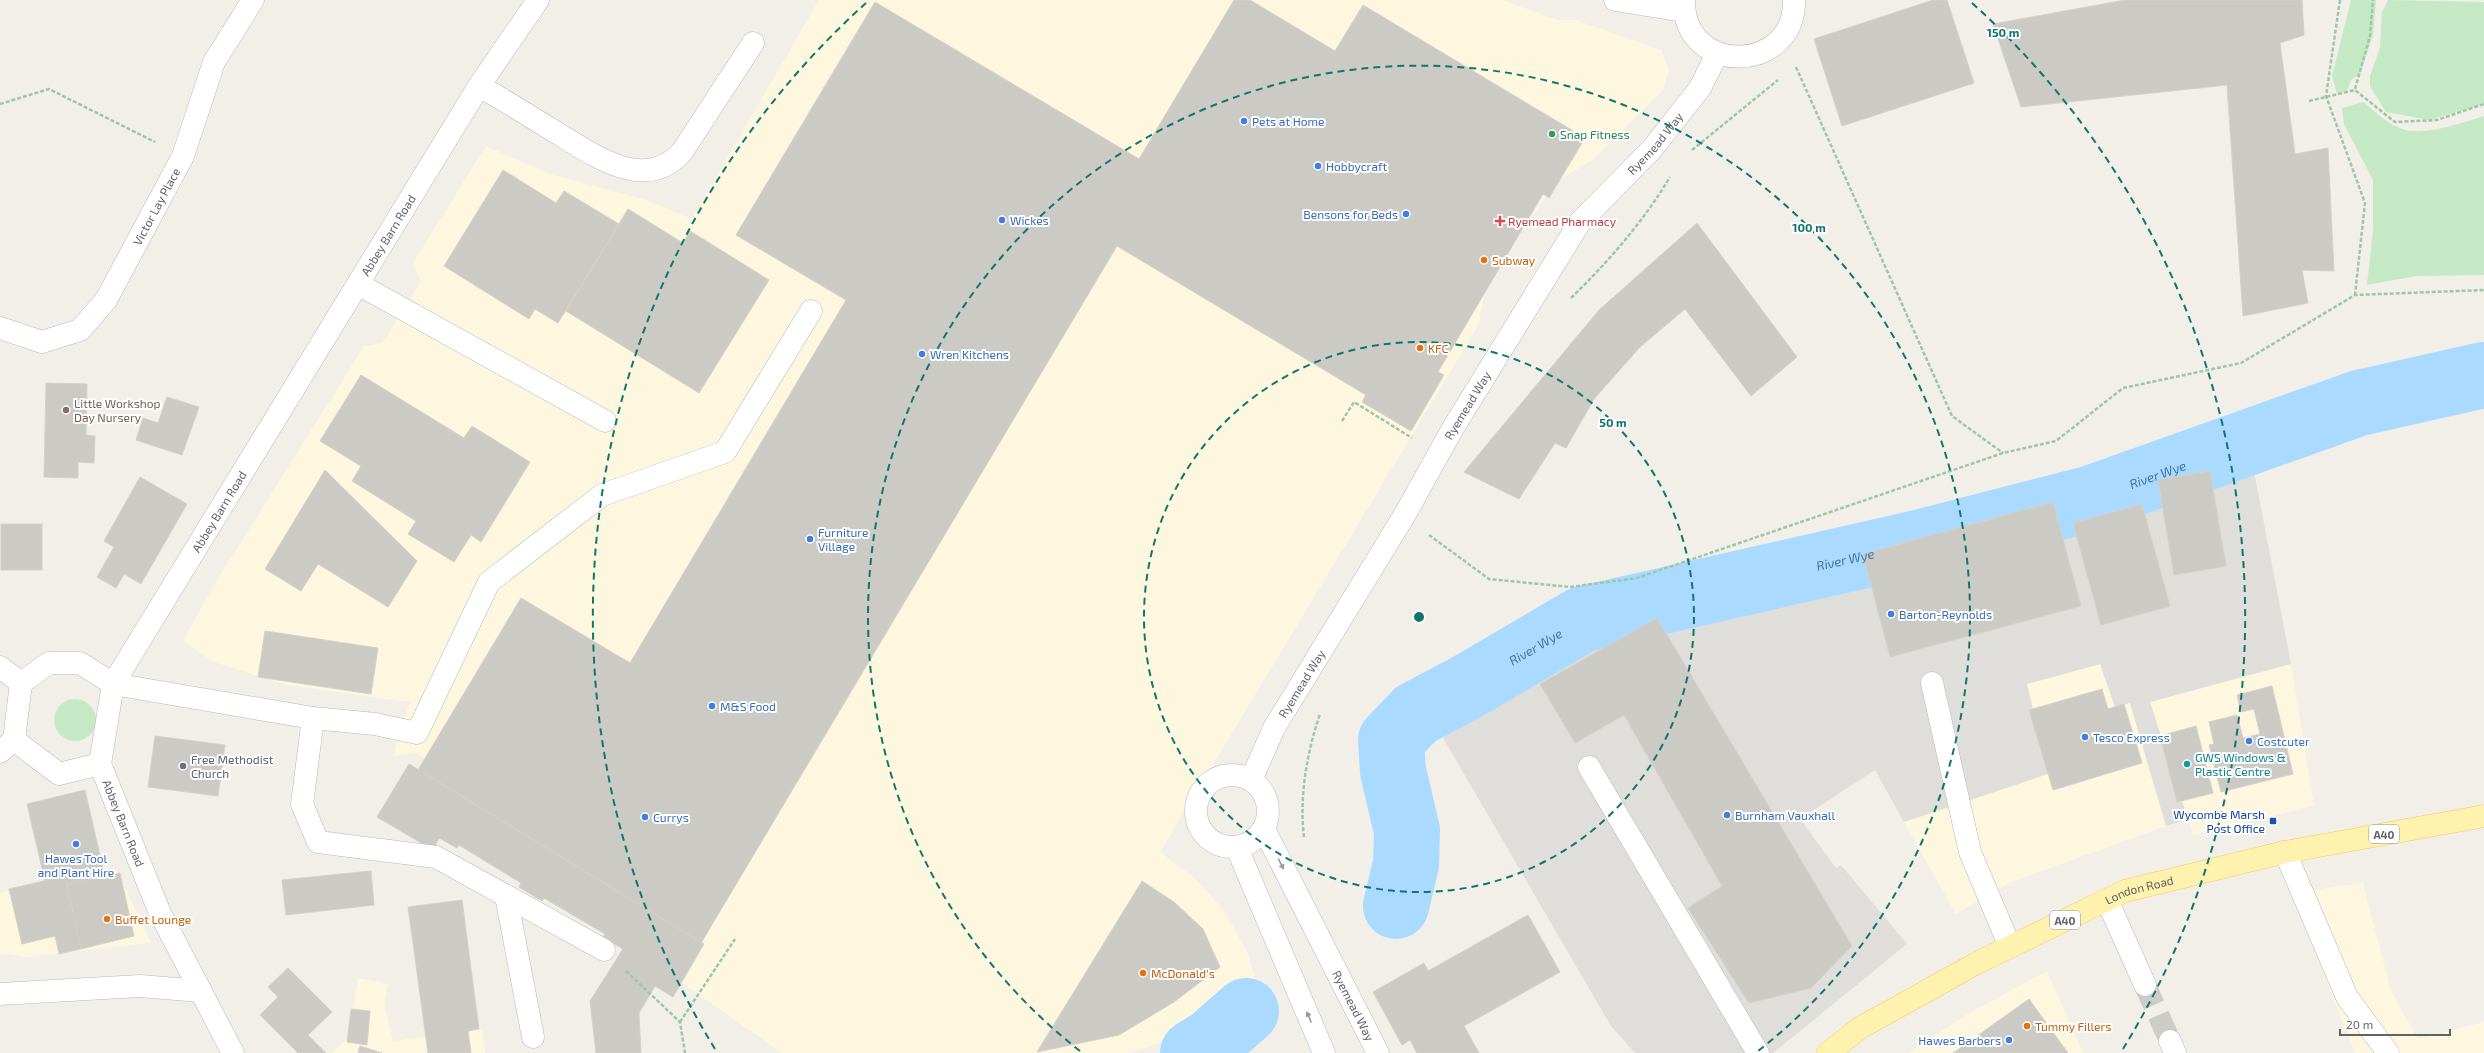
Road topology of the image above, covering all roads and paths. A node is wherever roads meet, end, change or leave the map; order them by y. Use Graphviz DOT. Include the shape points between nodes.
graph roads {
  1 [pos="254,0"];
  2 [pos="538,0"];
  3 [pos="1615,0"];
  4 [pos="1794,0"];
  5 [pos="2340,0"];
  6 [pos="2373,0"];
  7 [pos="1684,5"];
  8 [pos="753,43"];
  9 [pos="1717,54"];
  10 [pos="1789,71"];
  11 [pos="1783,76"];
  12 [pos="479,86"];
  13 [pos="2355,90"];
  14 [pos="2326,96"];
  15 [pos="2309,101"];
  16 [pos="0,104"];
  17 [pos="2484,104"];
  18 [pos="1686,155"];
  19 [pos="183,156"];
  20 [pos="1672,174"];
  21 [pos="358,284"];
  22 [pos="2484,290"];
  23 [pos="2355,295"];
  24 [pos="1570,299"];
  25 [pos="811,311"];
  26 [pos="0,328"];
  27 [pos="605,421"];
  28 [pos="1342,421"];
  29 [pos="2003,453"];
  30 [pos="1438,455"];
  31 [pos="1404,516"];
  32 [pos="0,667"];
  33 [pos="22,683"];
  34 [pos="1932,683"];
  35 [pos="112,684"];
  36 [pos="1321,713"];
  37 [pos="313,718"];
  38 [pos="7,746"];
  39 [pos="100,764"];
  40 [pos="1589,767"];
  41 [pos="1251,780"];
  42 [pos="2484,816"];
  43 [pos="1264,829"];
  44 [pos="1304,838"];
  45 [pos="1237,848"];
  46 [pos="2285,852"];
  47 [pos="506,896"];
  48 [pos="2107,900"];
  49 [pos="735,939"];
  50 [pos="2010,947"];
  51 [pos="604,950"];
  52 [pos="2145,985"];
  53 [pos="201,991"];
  54 [pos="0,994"];
  55 [pos="680,1022"];
  56 [pos="533,1037"];
  57 [pos="233,1053"];
  58 [pos="685,1053"];
  59 [pos="1324,1053"];
  60 [pos="1378,1053"];
  61 [pos="1758,1053"];
  62 [pos="1828,1053"];
  63 [pos="2388,1053"];
  1 -- 19 [label="street, Victor Lay Place" via="214,62"];
  2 -- 12 [label="street, Abbey Barn Road"];
  3 -- 7 [label="street"];
  4 -- 9 [label="street" via="1790,25 1780,40 1766,51 1749,57"];
  5 -- 14 [label="path"];
  6 -- 13 [label="path" via="2370,36"];
  7 -- 9 [label="street" via="1689,28 1700,42"];
  8 -- 12 [label="street" via="682,152 674,162 657,170 640,170 610,164"];
  9 -- 30 [label="street, Ryemead Way" via="1700,88 1652,149 1580,222"];
  10 -- 29 [label="path" via="1795,66 1952,416"];
  11 -- 18 [label="path"];
  12 -- 21 [label="street, Abbey Barn Road"];
  13 -- 14 [label="path"];
  13 -- 17 [label="path" via="2395,122 2437,120"];
  14 -- 15 [label="path"];
  14 -- 23 [label="path" via="2365,203"];
  16 -- 19 [label="path" via="49,89"];
  19 -- 26 [label="street, Victor Lay Place" via="106,300 80,330 42,342"];
  20 -- 24 [label="path" via="1652,207 1604,266"];
  21 -- 27 [label="street"];
  21 -- 35 [label="street, Abbey Barn Road"];
  22 -- 23 [label="path"];
  23 -- 29 [label="path" via="2241,363 2123,388 2056,441"];
  25 -- 37 [label="street" via="725,452 602,495 489,582 417,733 375,724"];
  28 -- 30 [label="path" via="1354,402"];
  29 -- 31 [label="path" via="1637,578 1570,587 1489,579"];
  30 -- 31 [label="street, Ryemead Way"];
  31 -- 41 [label="street, Ryemead Way" via="1274,728"];
  32 -- 33 [label="street"];
  33 -- 35 [label="street" via="49,663 80,663"];
  33 -- 38 [label="street"];
  34 -- 50 [label="street" via="1970,852"];
  35 -- 37 [label="street"];
  35 -- 39 [label="street, Abbey Barn Road"];
  36 -- 44 [label="path" via="1311,740 1302,817"];
  37 -- 47 [label="street" via="302,804 318,842 436,857"];
  38 -- 39 [label="street" via="59,774"];
  39 -- 53 [label="street, Abbey Barn Road" via="160,913"];
  40 -- 61 [label="street"];
  41 -- 43 [label="street" via="1266,796 1268,808"];
  41 -- 45 [label="street" via="1229,775 1218,778 1201,792 1197,803 1199,826 1205,835 1214,843"];
  42 -- 46 [label="main road, London Road / A40"];
  43 -- 45 [label="street" via="1257,838"];
  43 -- 60 [label="street, Ryemead Way, one-way"];
  59 -- 45 [label="street, one-way"];
  46 -- 48 [label="main road, London Road / A40" via="2125,891"];
  46 -- 63 [label="street" via="2347,997"];
  47 -- 51 [label="street"];
  47 -- 56 [label="street"];
  48 -- 50 [label="main road, London Road / A40"];
  48 -- 52 [label="street"];
  49 -- 55 [label="path"];
  50 -- 62 [label="main road, London Road / A40" via="1860,1028"];
  51 -- 55 [label="path"];
  53 -- 54 [label="street" via="140,986"];
  53 -- 57 [label="street, Abbey Barn Road"];
  55 -- 58 [label="path"];
}
